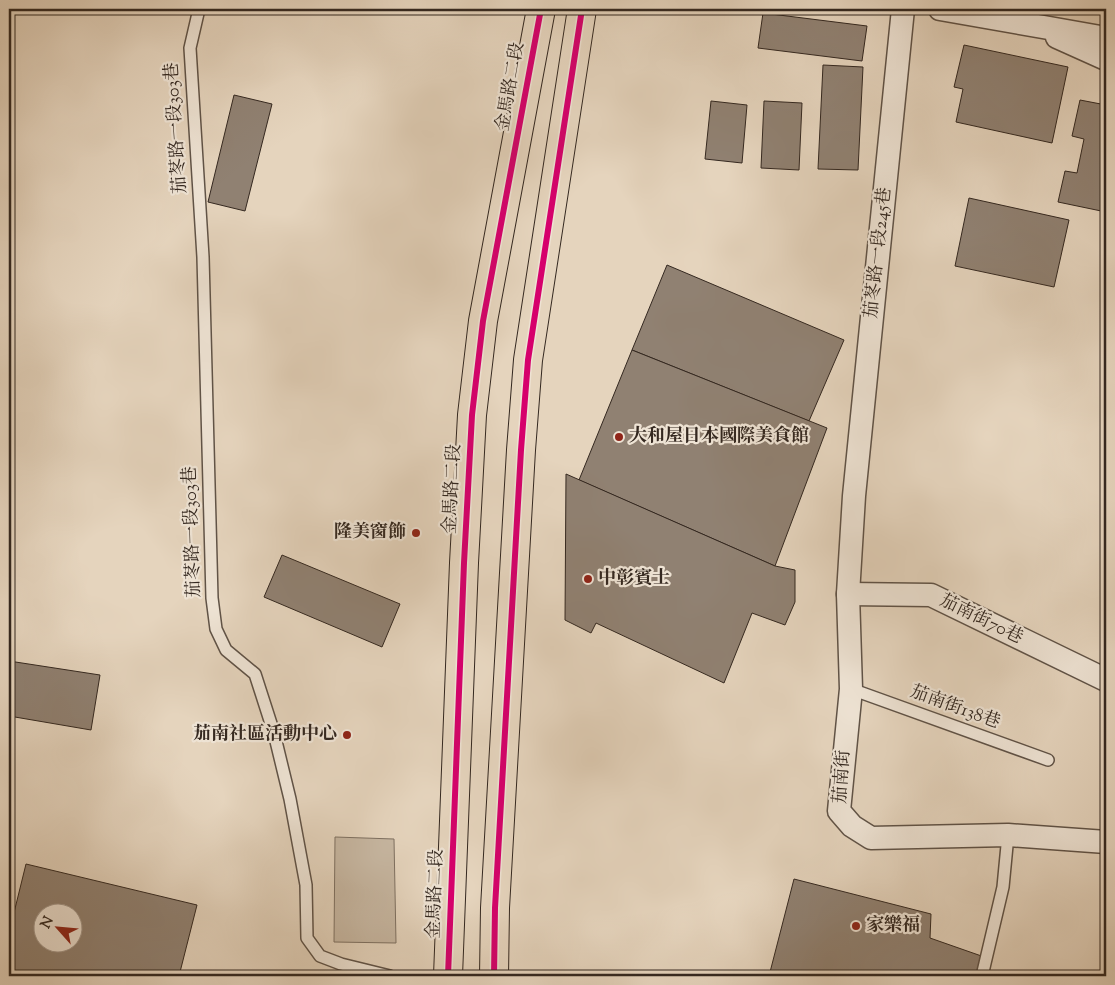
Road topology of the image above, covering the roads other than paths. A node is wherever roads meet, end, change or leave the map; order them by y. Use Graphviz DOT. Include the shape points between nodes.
graph roads {
  1 [pos="199,9"];
  2 [pos="541,9"];
  3 [pos="582,9"];
  4 [pos="903,9"];
  5 [pos="940,9"];
  6 [pos="1026,23"];
  7 [pos="1106,38"];
  8 [pos="1106,59"];
  9 [pos="854,496"];
  10 [pos="848,594"];
  11 [pos="1106,680"];
  12 [pos="851,689"];
  13 [pos="1048,760"];
  14 [pos="1008,835"];
  15 [pos="1106,842"];
  16 [pos="390,976"];
  17 [pos="448,976"];
  18 [pos="494,976"];
  19 [pos="982,976"];
  1 -- 16 [label="lane, 茄苳路一段303巷" via="190,48 203,257 212,598 216,629 226,650 255,674 274,733 306,885 308,938 320,956"];
  2 -- 17 [label="main road, 金馬路二段" via="483,321 472,415"];
  3 -- 18 [label="main road" via="528,360 497,868"];
  4 -- 9 [label="street, 茄苳路一段245巷"];
  5 -- 6 [label="street"];
  6 -- 7 [label="street"];
  6 -- 8 [label="street"];
  9 -- 10 [label="street, 茄南街"];
  10 -- 11 [label="street, 茄南街70巷" via="931,595"];
  10 -- 12 [label="street, 茄南街"];
  12 -- 13 [label="lane, 茄南街138巷"];
  12 -- 14 [label="street, 茄南街" via="839,811 852,826 872,838"];
  14 -- 15 [label="street, 茄南街"];
  14 -- 19 [label="lane" via="1003,887"];
}
